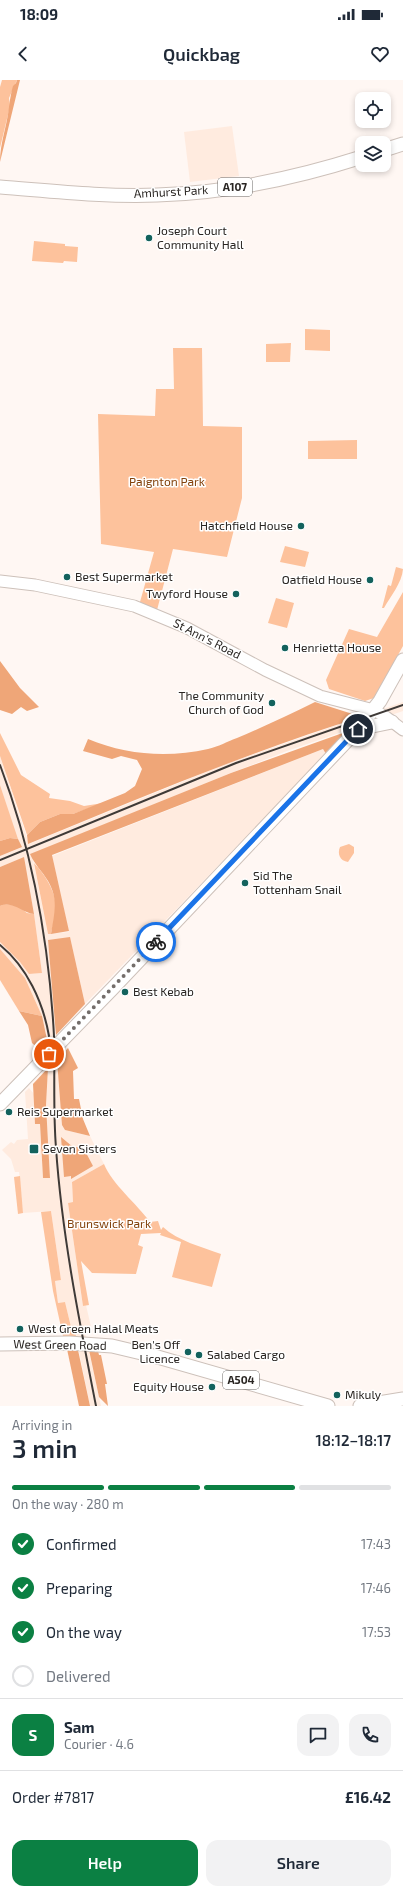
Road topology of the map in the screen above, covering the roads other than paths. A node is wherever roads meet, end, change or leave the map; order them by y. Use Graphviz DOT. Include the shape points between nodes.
graph roads {
  1 [pos="403,144"];
  2 [pos="391,148"];
  3 [pos="355,159"];
  4 [pos="0,187"];
  5 [pos="0,581"];
  6 [pos="403,660"];
  7 [pos="374,710"];
  8 [pos="392,722"];
  9 [pos="358,729"];
  10 [pos="403,730"];
  11 [pos="0,1104"];
  12 [pos="0,1344"];
  13 [pos="403,1399"];
  14 [pos="328,1406"];
  15 [pos="360,1406"];
  1 -- 2 [label="main road"];
  3 -- 4 [label="main road, Amhurst Park / A107" via="264,183 175,194 104,194"];
  5 -- 7 [label="main road, St Ann's Road" via="35,585 134,606 187,628 320,696"];
  6 -- 7 [label="main road"];
  7 -- 8 [label="main road, St Ann's Road"];
  7 -- 9 [label="main road"];
  8 -- 9 [label="main road"];
  8 -- 10 [label="main road, St Ann's Road"];
  9 -- 11 [label="main road"];
  12 -- 14 [label="main road, West Green Road / A504" via="69,1343 112,1346"];
  13 -- 15 [label="main road"];
}
